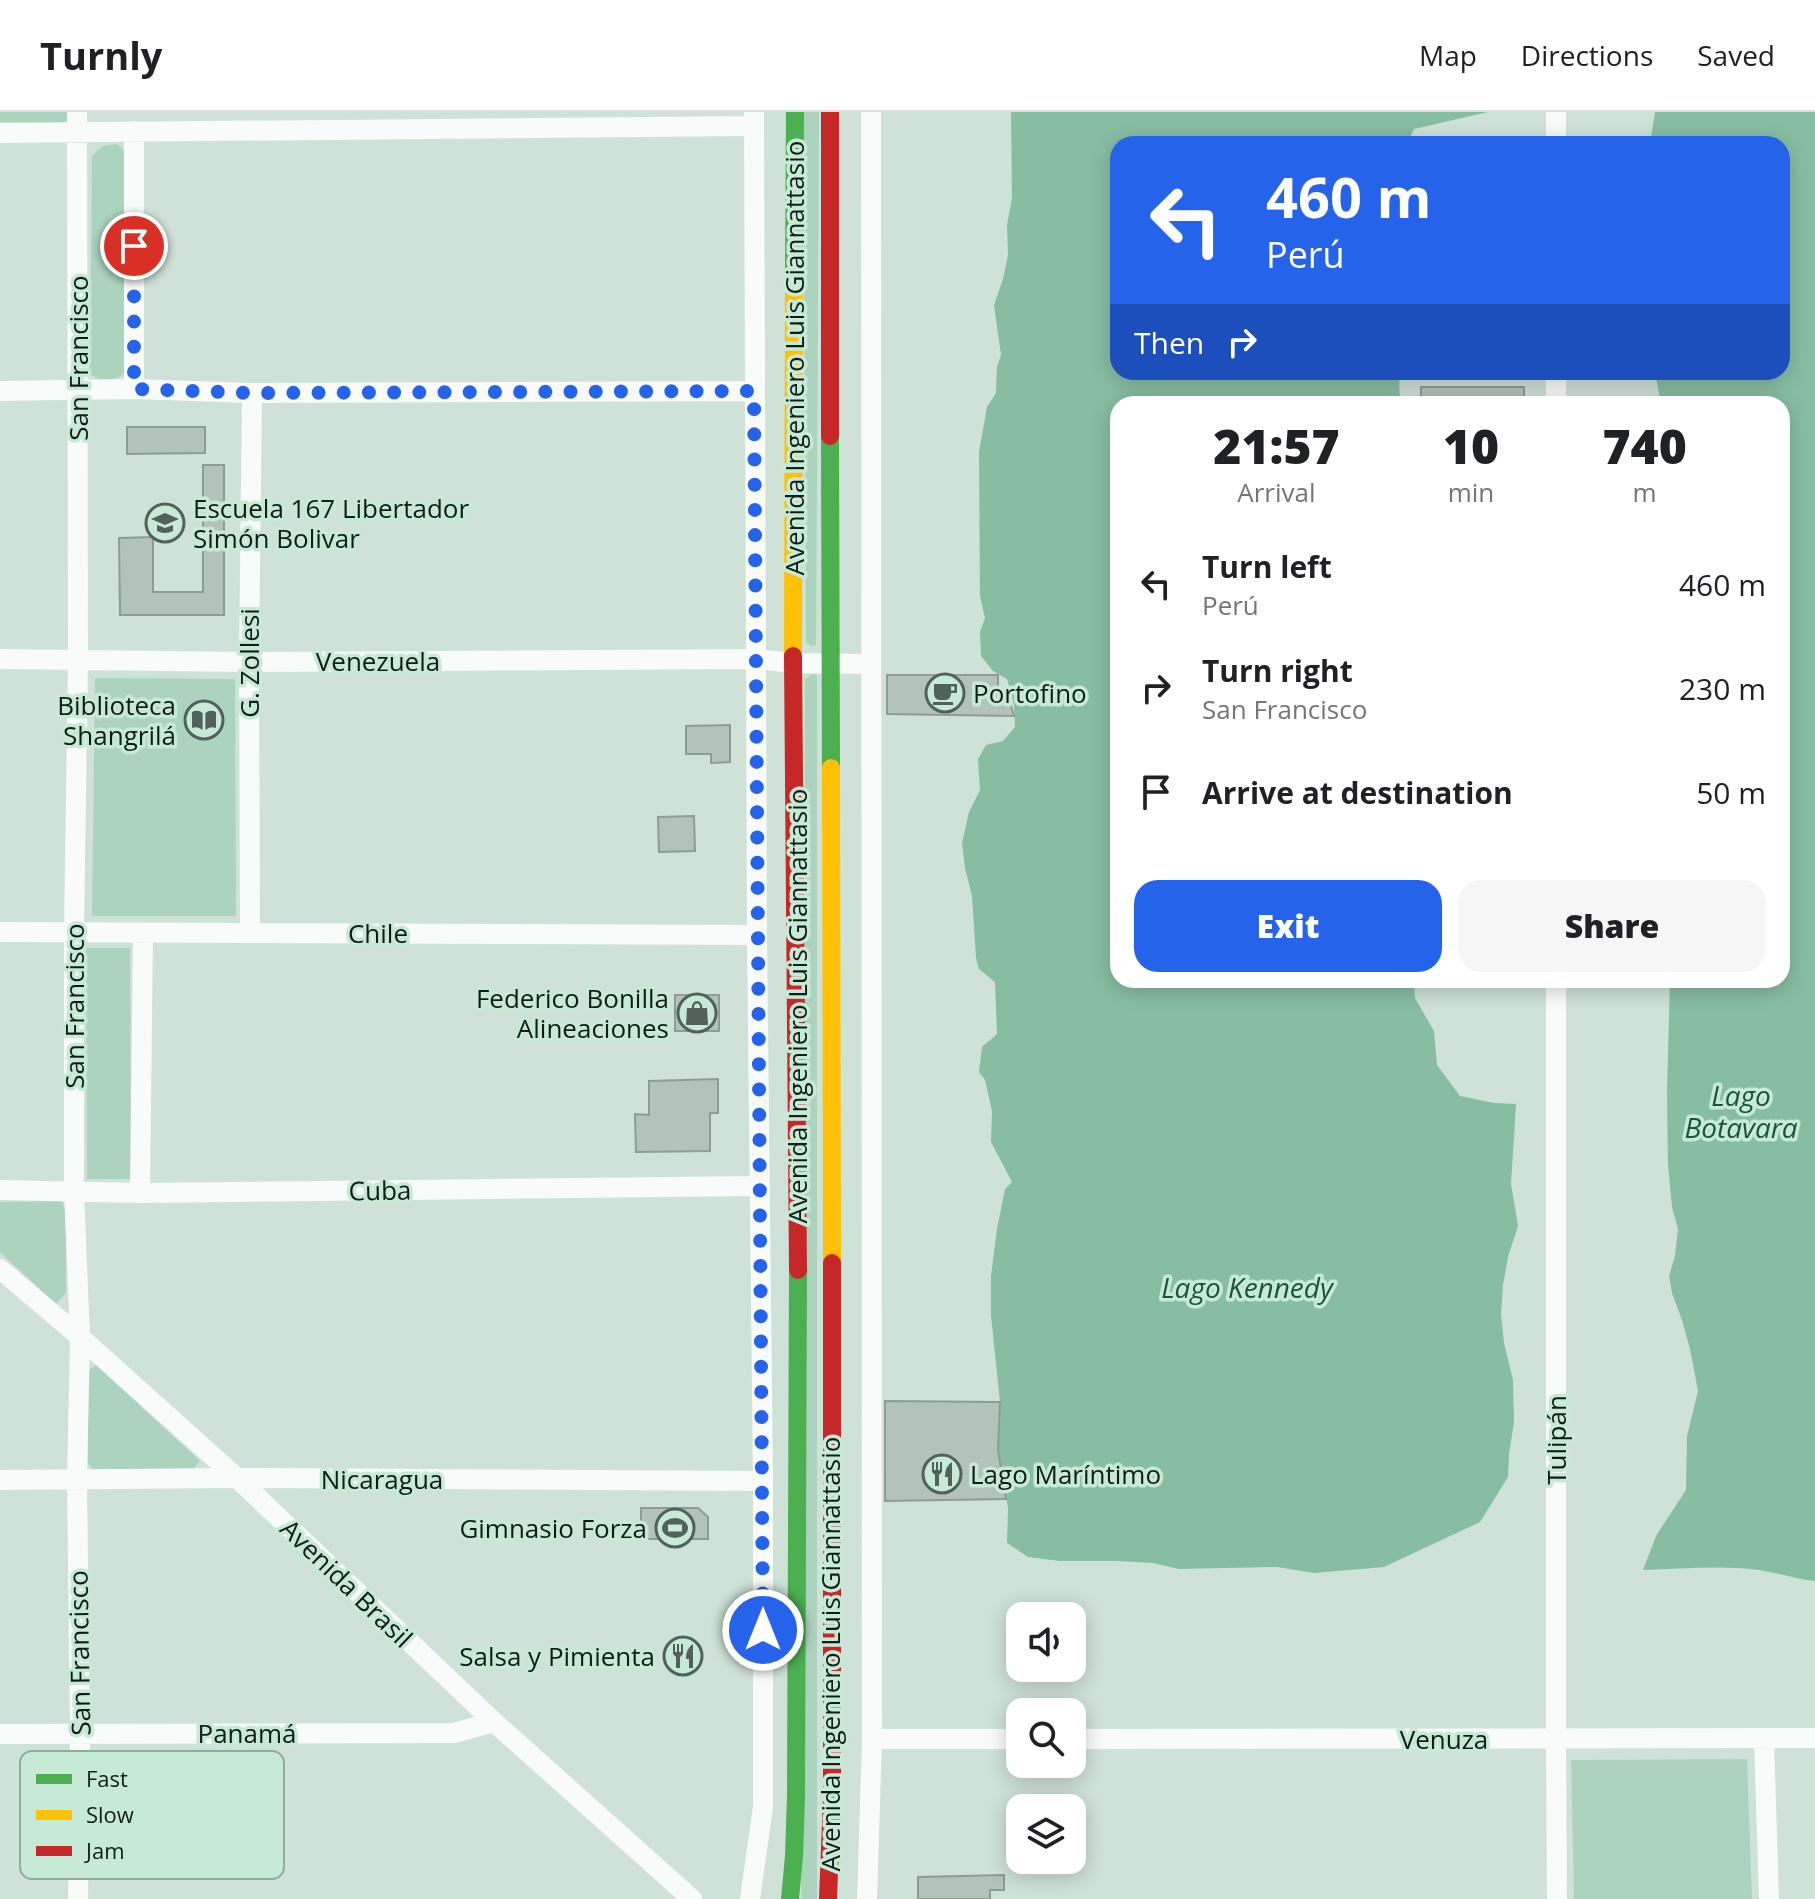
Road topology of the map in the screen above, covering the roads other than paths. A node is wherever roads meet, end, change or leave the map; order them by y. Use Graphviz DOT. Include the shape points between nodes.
graph roads {
  1 [pos="795,112"];
  2 [pos="830,112"];
  3 [pos="871,112"];
  4 [pos="1556,112"];
  5 [pos="754,119"];
  6 [pos="78,122"];
  7 [pos="134,131"];
  8 [pos="0,133"];
  9 [pos="1556,136"];
  10 [pos="134,389"];
  11 [pos="0,391"];
  12 [pos="79,391"];
  13 [pos="754,391"];
  14 [pos="252,393"];
  15 [pos="0,659"];
  16 [pos="78,659"];
  17 [pos="756,659"];
  18 [pos="249,662"];
  19 [pos="793,663"];
  20 [pos="830,663"];
  21 [pos="871,664"];
  22 [pos="74,931"];
  23 [pos="0,932"];
  24 [pos="143,933"];
  25 [pos="250,933"];
  26 [pos="757,935"];
  27 [pos="1556,988"];
  28 [pos="759,1186"];
  29 [pos="0,1190"];
  30 [pos="74,1192"];
  31 [pos="140,1193"];
  32 [pos="0,1269"];
  33 [pos="80,1337"];
  34 [pos="237,1478"];
  35 [pos="77,1479"];
  36 [pos="0,1480"];
  37 [pos="763,1481"];
  38 [pos="494,1722"];
  39 [pos="0,1734"];
  40 [pos="80,1734"];
  41 [pos="1764,1738"];
  42 [pos="1815,1738"];
  43 [pos="872,1739"];
  44 [pos="1006,1739"];
  45 [pos="1086,1739"];
  46 [pos="1556,1739"];
  47 [pos="80,1751"];
  48 [pos="78,1879"];
  49 [pos="78,1899"];
  50 [pos="692,1899"];
  51 [pos="750,1899"];
  52 [pos="790,1899"];
  53 [pos="828,1899"];
  54 [pos="867,1899"];
  55 [pos="1557,1899"];
  56 [pos="1769,1899"];
  1 -- 19 [label="main road, Avenida Ingeniero Luis Giannattasio"];
  2 -- 20 [label="main road, Avenida Ingeniero Luis Giannattasio"];
  3 -- 21 [label="street, Avenida Ingeniero Luis Giannattasio"];
  4 -- 9 [label="street"];
  5 -- 7 [label="street"];
  5 -- 13 [label="street, Avenida Ingeniero Luis Giannattasio"];
  6 -- 7 [label="street"];
  6 -- 8 [label="street"];
  6 -- 12 [label="street, San Francisco"];
  7 -- 10 [label="street"];
  10 -- 12 [label="street"];
  10 -- 14 [label="street"];
  11 -- 12 [label="street"];
  12 -- 16 [label="street, San Francisco"];
  13 -- 14 [label="street"];
  13 -- 17 [label="street, Avenida Ingeniero Luis Giannattasio"];
  14 -- 18 [label="street, G. Zollesi"];
  15 -- 16 [label="street, Venezuela"];
  16 -- 18 [label="street, Venezuela"];
  16 -- 22 [label="street, San Francisco"];
  17 -- 18 [label="street, Venezuela"];
  17 -- 19 [label="street, Venezuela"];
  17 -- 26 [label="street, Avenida Ingeniero Luis Giannattasio"];
  18 -- 25 [label="street, G. Zollesi"];
  19 -- 20 [label="street, Venezuela"];
  19 -- 52 [label="main road, Avenida Ingeniero Luis Giannattasio" via="798,1279 796,1797"];
  20 -- 21 [label="street, Venezuela"];
  20 -- 53 [label="main road, Avenida Ingeniero Luis Giannattasio"];
  21 -- 43 [label="street, Avenida Ingeniero Luis Giannattasio"];
  22 -- 23 [label="street, Chile"];
  22 -- 24 [label="street, Chile"];
  22 -- 30 [label="street, San Francisco"];
  24 -- 25 [label="street, Chile"];
  24 -- 31 [label="street"];
  25 -- 26 [label="street, Chile"];
  26 -- 28 [label="street, Avenida Ingeniero Luis Giannattasio"];
  27 -- 46 [label="street, Tulipán"];
  28 -- 31 [label="street, Cuba"];
  28 -- 37 [label="street, Avenida Ingeniero Luis Giannattasio"];
  29 -- 30 [label="street, Cuba"];
  30 -- 31 [label="street, Cuba"];
  30 -- 33 [label="street, San Francisco"];
  32 -- 33 [label="street, Avenida Brasil"];
  33 -- 34 [label="street, Avenida Brasil"];
  33 -- 35 [label="street, San Francisco"];
  34 -- 35 [label="street, Nicaragua"];
  34 -- 37 [label="street, Nicaragua"];
  34 -- 38 [label="street, Avenida Brasil"];
  35 -- 36 [label="street, Nicaragua"];
  35 -- 40 [label="street, San Francisco"];
  37 -- 51 [label="street, Avenida Ingeniero Luis Giannattasio" via="763,1807"];
  38 -- 40 [label="street, Panamá" via="454,1733"];
  38 -- 50 [label="street, Avenida Brasil"];
  39 -- 40 [label="street, Panamá"];
  40 -- 47 [label="street, San Francisco"];
  41 -- 42 [label="street, Venuza"];
  41 -- 46 [label="street, Venuza"];
  41 -- 56 [label="street"];
  43 -- 44 [label="street"];
  43 -- 54 [label="street, Avenida Ingeniero Luis Giannattasio"];
  45 -- 46 [label="street, Venuza"];
  46 -- 55 [label="street, Tulipán"];
  48 -- 49 [label="street, San Francisco"];
}
